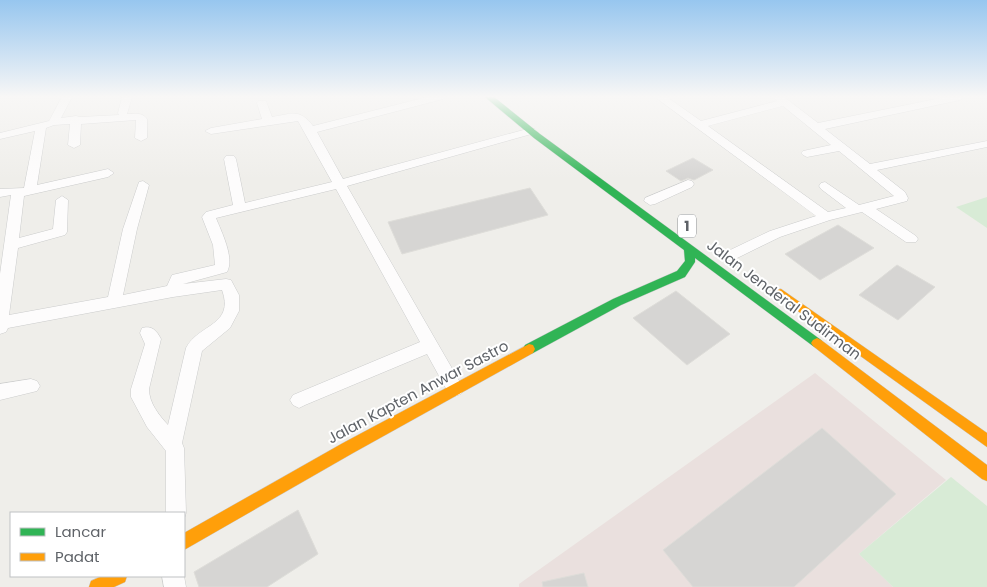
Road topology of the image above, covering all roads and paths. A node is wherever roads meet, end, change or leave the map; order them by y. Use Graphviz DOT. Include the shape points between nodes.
graph roads {
  1 [pos="48,124"];
  2 [pos="76,124"];
  3 [pos="142,124"];
  4 [pos="249,124"];
  5 [pos="306,124"];
  6 [pos="332,124"];
  7 [pos="522,124"];
  8 [pos="813,124"];
  9 [pos="829,124"];
  10 [pos="700,125"];
  11 [pos="41,127"];
  12 [pos="816,127"];
  13 [pos="310,130"];
  14 [pos="211,131"];
  15 [pos="531,132"];
  16 [pos="0,136"];
  17 [pos="141,138"];
  18 [pos="987,144"];
  19 [pos="74,145"];
  20 [pos="842,147"];
  21 [pos="807,153"];
  22 [pos="230,159"];
  23 [pos="868,168"];
  24 [pos="108,174"];
  25 [pos="340,184"];
  26 [pos="688,184"];
  27 [pos="143,185"];
  28 [pos="825,186"];
  29 [pos="24,191"];
  30 [pos="0,193"];
  31 [pos="646,198"];
  32 [pos="62,200"];
  33 [pos="240,208"];
  34 [pos="860,208"];
  35 [pos="666,211"];
  36 [pos="826,217"];
  37 [pos="15,220"];
  38 [pos="0,224"];
  39 [pos="673,236"];
  40 [pos="911,239"];
  41 [pos="11,245"];
  42 [pos="693,245"];
  43 [pos="718,247"];
  44 [pos="735,259"];
  45 [pos="671,277"];
  46 [pos="775,288"];
  47 [pos="173,291"];
  48 [pos="114,303"];
  49 [pos="1,326"];
  50 [pos="148,333"];
  51 [pos="431,346"];
  52 [pos="31,386"];
  53 [pos="455,388"];
  54 [pos="0,392"];
  55 [pos="299,400"];
  56 [pos="987,441"];
  57 [pos="172,443"];
  58 [pos="987,474"];
  59 [pos="176,512"];
  60 [pos="185,541"];
  61 [pos="118,577"];
  62 [pos="97,587"];
  1 -- 11 [label="street"];
  2 -- 19 [label="street"];
  3 -- 17 [label="street"];
  4 -- 14 [label="street"];
  5 -- 13 [label="street"];
  6 -- 13 [label="street"];
  7 -- 15 [label="main road, Jalan Jenderal Sudirman / 1"];
  8 -- 12 [label="street"];
  9 -- 12 [label="street"];
  10 -- 36 [label="street"];
  11 -- 16 [label="street"];
  11 -- 29 [label="street"];
  12 -- 20 [label="street"];
  13 -- 25 [label="street"];
  15 -- 25 [label="street"];
  15 -- 39 [label="main road, Jalan Jenderal Sudirman / 1"];
  18 -- 23 [label="street"];
  20 -- 21 [label="street"];
  20 -- 23 [label="street"];
  22 -- 33 [label="street"];
  23 -- 34 [label="street" via="902,198"];
  24 -- 29 [label="street"];
  25 -- 33 [label="street"];
  25 -- 51 [label="street"];
  26 -- 31 [label="street"];
  27 -- 48 [label="street"];
  28 -- 34 [label="street"];
  29 -- 30 [label="street"];
  29 -- 37 [label="street"];
  31 -- 35 [label="main road, 1"];
  32 -- 41 [label="street" via="60,232"];
  33 -- 47 [label="street" via="209,216 220,245 222,268 177,279"];
  34 -- 36 [label="street"];
  34 -- 40 [label="street"];
  36 -- 44 [label="street" via="775,234"];
  37 -- 38 [label="street"];
  37 -- 41 [label="street"];
  39 -- 42 [label="main road, Jalan Jenderal Sudirman / 1"];
  39 -- 45 [label="main road" via="678,256"];
  41 -- 49 [label="street"];
  42 -- 45 [label="main road, Jalan Kapten Anwar Sastro" via="689,268"];
  42 -- 58 [label="main road, Jalan Jenderal Sudirman / 1"];
  43 -- 44 [label="main road, Jalan Jenderal Sudirman"];
  45 -- 53 [label="main road, Jalan Kapten Anwar Sastro"];
  46 -- 56 [label="main road, Jalan Jenderal Sudirman"];
  47 -- 48 [label="street"];
  47 -- 57 [label="street" via="226,284 232,311 226,323 194,348"];
  48 -- 49 [label="street"];
  50 -- 57 [label="street" via="153,344 140,397 153,421"];
  51 -- 53 [label="street"];
  51 -- 55 [label="street"];
  52 -- 54 [label="street"];
  53 -- 60 [label="main road, Jalan Kapten Anwar Sastro"];
  57 -- 59 [label="street" via="176,462"];
  61 -- 62 [label="main road"];
}
